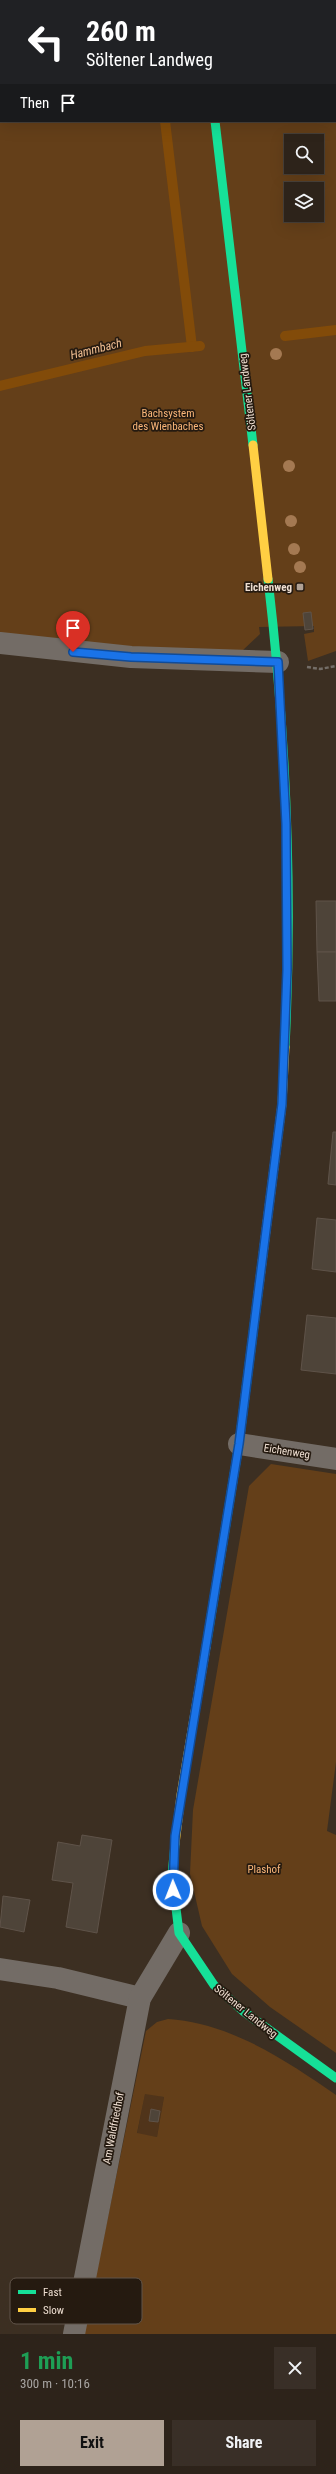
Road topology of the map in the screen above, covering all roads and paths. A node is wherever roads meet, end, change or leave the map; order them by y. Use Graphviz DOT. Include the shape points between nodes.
graph roads {
  1 [pos="215,122"];
  2 [pos="0,643"];
  3 [pos="278,662"];
  4 [pos="300,666"];
  5 [pos="336,666"];
  6 [pos="239,1444"];
  7 [pos="336,1459"];
  8 [pos="180,1933"];
  9 [pos="0,1969"];
  10 [pos="140,1998"];
  11 [pos="336,2078"];
  12 [pos="85,2278"];
  13 [pos="76,2324"];
  14 [pos="74,2334"];
  1 -- 3 [label="street, Söltener Landweg"];
  2 -- 3 [label="street" via="131,657"];
  3 -- 6 [label="street, Söltener Landweg" via="286,824 287,970 282,1104"];
  4 -- 5 [label="path" via="320,669"];
  6 -- 7 [label="street, Eichenweg"];
  6 -- 8 [label="street, Söltener Landweg" via="175,1836 172,1875"];
  8 -- 10 [label="street, Am Waldfriedhof"];
  8 -- 11 [label="street, Söltener Landweg" via="214,1985 244,2012"];
  9 -- 10 [label="street" via="58,1978"];
  10 -- 12 [label="street, Am Waldfriedhof"];
  13 -- 14 [label="street, Am Waldfriedhof"];
}
